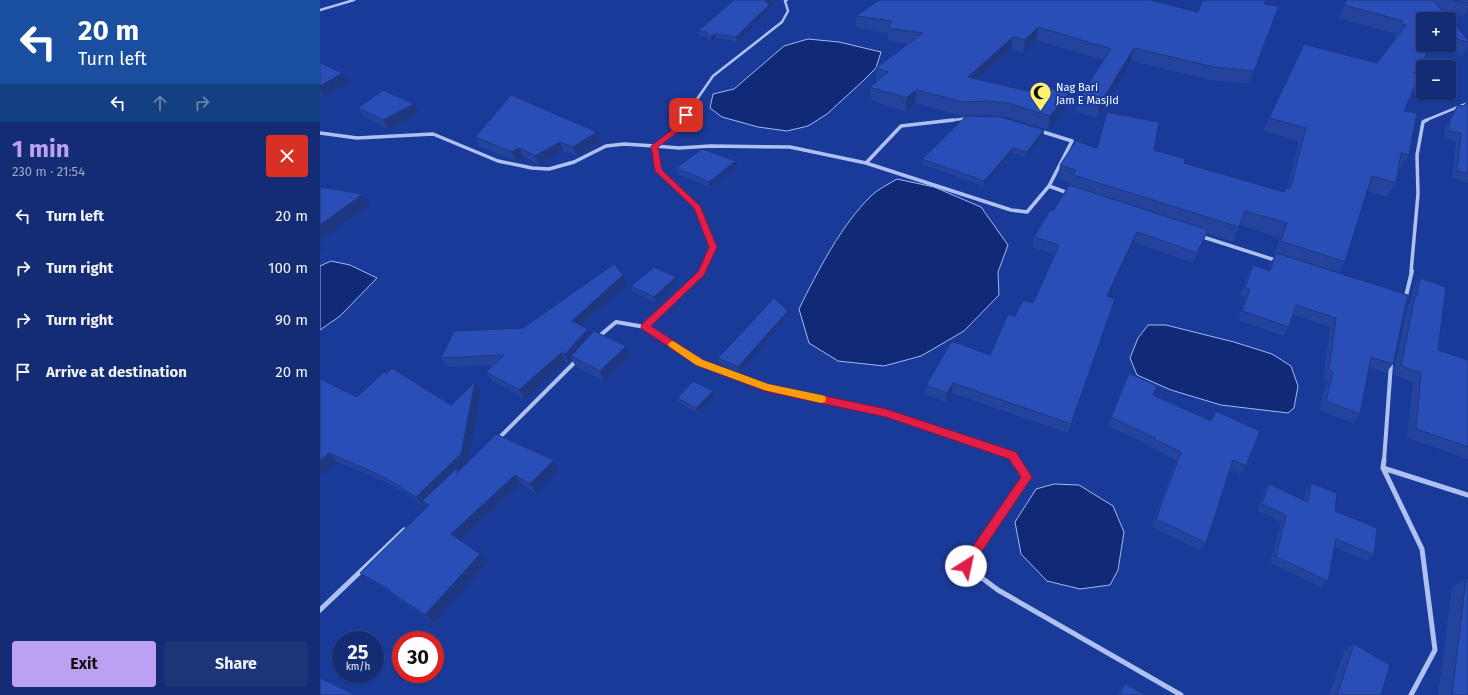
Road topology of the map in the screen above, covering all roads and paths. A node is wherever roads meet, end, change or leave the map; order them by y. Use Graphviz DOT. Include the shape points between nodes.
graph roads {
  1 [pos="354,0"];
  2 [pos="787,0"];
  3 [pos="320,10"];
  4 [pos="1468,103"];
  5 [pos="977,118"];
  6 [pos="1035,129"];
  7 [pos="320,133"];
  8 [pos="655,146"];
  9 [pos="866,163"];
  10 [pos="1048,186"];
  11 [pos="1070,193"];
  12 [pos="1194,234"];
  13 [pos="1284,263"];
  14 [pos="1397,300"];
  15 [pos="645,327"];
  16 [pos="592,344"];
  17 [pos="582,355"];
  18 [pos="1393,355"];
  19 [pos="494,442"];
  20 [pos="1383,468"];
  21 [pos="1468,495"];
  22 [pos="410,524"];
  23 [pos="320,610"];
  24 [pos="1181,695"];
  25 [pos="1411,695"];
  1 -- 3 [label="street"];
  2 -- 8 [label="street" via="785,1 788,11 782,22 713,76 676,130"];
  4 -- 14 [label="street" via="1423,122 1417,155 1418,194 1412,270 1405,302"];
  5 -- 9 [label="street" via="901,126"];
  6 -- 10 [label="street" via="1072,141"];
  7 -- 8 [label="street" via="326,136 357,138 433,134 498,161 549,169 574,162 606,146"];
  8 -- 9 [label="street" via="790,147"];
  8 -- 15 [label="street" via="659,171 698,207 713,247 701,273"];
  9 -- 10 [label="street" via="1011,210 1027,212"];
  10 -- 11 [label="street"];
  12 -- 13 [label="street"];
  15 -- 16 [label="street" via="616,322 602,332"];
  15 -- 24 [label="street" via="699,362 768,388 886,413 1012,456 1027,477 966,566 998,590"];
  17 -- 19 [label="street"];
  18 -- 20 [label="street"];
  20 -- 21 [label="street"];
  20 -- 25 [label="street" via="1422,549 1435,650"];
  22 -- 23 [label="street"];
}
